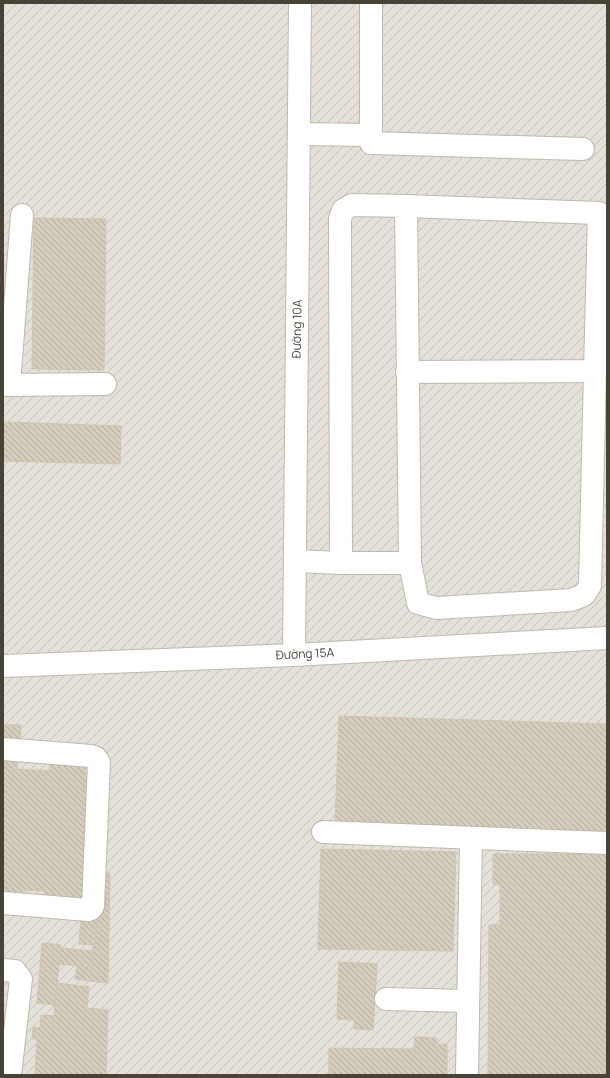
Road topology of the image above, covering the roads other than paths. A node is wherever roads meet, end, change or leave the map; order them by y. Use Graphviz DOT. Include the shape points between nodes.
graph roads {
  1 [pos="300,3"];
  2 [pos="371,3"];
  3 [pos="299,134"];
  4 [pos="371,135"];
  5 [pos="583,149"];
  6 [pos="406,206"];
  7 [pos="603,213"];
  8 [pos="22,215"];
  9 [pos="595,371"];
  10 [pos="407,372"];
  11 [pos="105,384"];
  12 [pos="6,385"];
  13 [pos="295,561"];
  14 [pos="341,563"];
  15 [pos="410,563"];
  16 [pos="607,638"];
  17 [pos="294,655"];
  18 [pos="3,666"];
  19 [pos="3,749"];
  20 [pos="323,832"];
  21 [pos="471,838"];
  22 [pos="607,843"];
  23 [pos="3,903"];
  24 [pos="3,970"];
  25 [pos="386,999"];
  26 [pos="468,1001"];
  27 [pos="10,1075"];
  28 [pos="467,1075"];
  1 -- 3 [label="street, Đường 10A"];
  2 -- 4 [label="street"];
  3 -- 4 [label="street"];
  3 -- 13 [label="street, Đường 10A"];
  4 -- 5 [label="street" via="371,143"];
  6 -- 7 [label="street"];
  6 -- 10 [label="street"];
  6 -- 14 [label="street" via="352,205 343,210 340,219"];
  7 -- 9 [label="street"];
  8 -- 12 [label="street"];
  9 -- 10 [label="street"];
  9 -- 15 [label="street" via="590,586 584,595 571,600 436,608 418,603"];
  10 -- 15 [label="street"];
  11 -- 12 [label="street"];
  13 -- 14 [label="street"];
  13 -- 17 [label="street, Đường 10A"];
  14 -- 15 [label="street"];
  16 -- 17 [label="street, Đường 15A"];
  17 -- 18 [label="street, Đường 15A"];
  19 -- 23 [label="street" via="91,756 99,762 91,909"];
  20 -- 21 [label="street"];
  21 -- 22 [label="street"];
  21 -- 26 [label="street"];
  24 -- 27 [label="street" via="15,971 21,979"];
  25 -- 26 [label="street"];
  26 -- 28 [label="street"];
}
